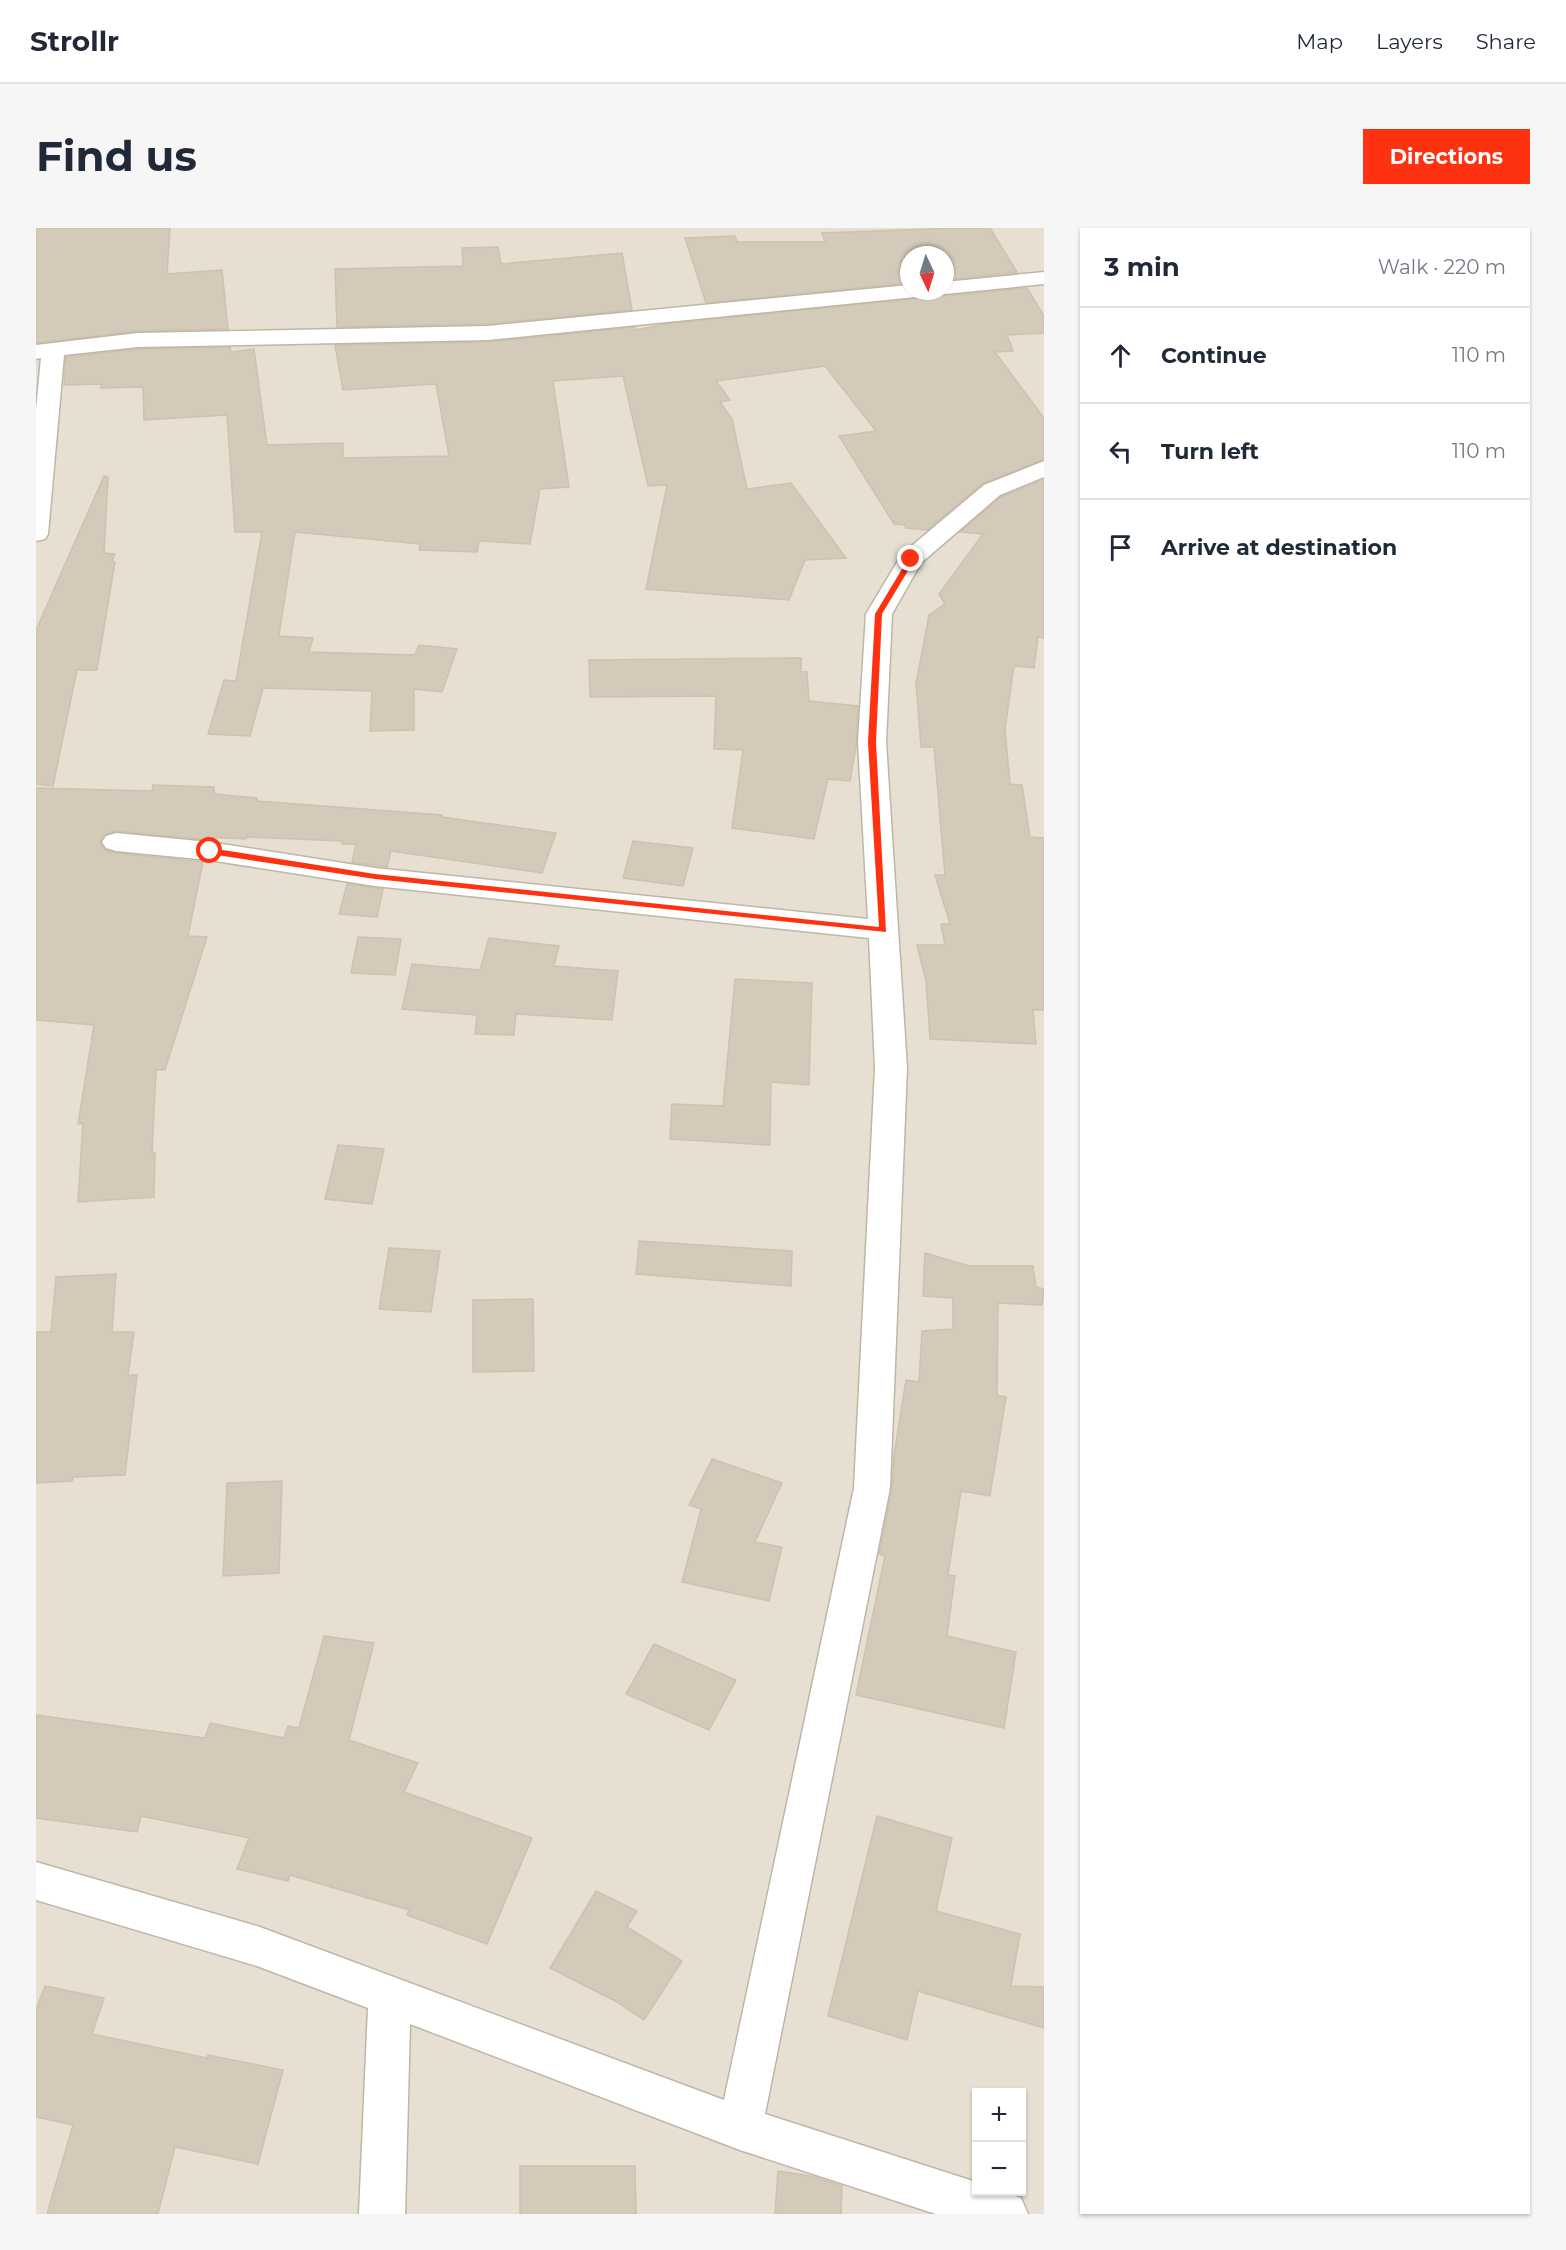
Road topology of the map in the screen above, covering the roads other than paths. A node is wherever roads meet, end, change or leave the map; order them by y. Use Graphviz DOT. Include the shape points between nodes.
graph roads {
  1 [pos="1044,278"];
  2 [pos="954,287"];
  3 [pos="900,292"];
  4 [pos="44,351"];
  5 [pos="1044,468"];
  6 [pos="36,534"];
  7 [pos="116,842"];
  8 [pos="883,930"];
  9 [pos="36,1881"];
  10 [pos="390,1996"];
  11 [pos="740,2128"];
  12 [pos="382,2214"];
  13 [pos="1005,2214"];
  1 -- 2 [label="street"];
  3 -- 4 [label="street" via="488,333 138,340"];
  4 -- 6 [label="street"];
  5 -- 8 [label="street" via="992,490 911,559 879,614 872,742"];
  7 -- 8 [label="street" via="210,851 375,877"];
  8 -- 11 [label="street" via="891,1068 872,1488"];
  9 -- 10 [label="street" via="257,1946"];
  10 -- 11 [label="street"];
  10 -- 12 [label="street"];
  11 -- 13 [label="street"];
}
